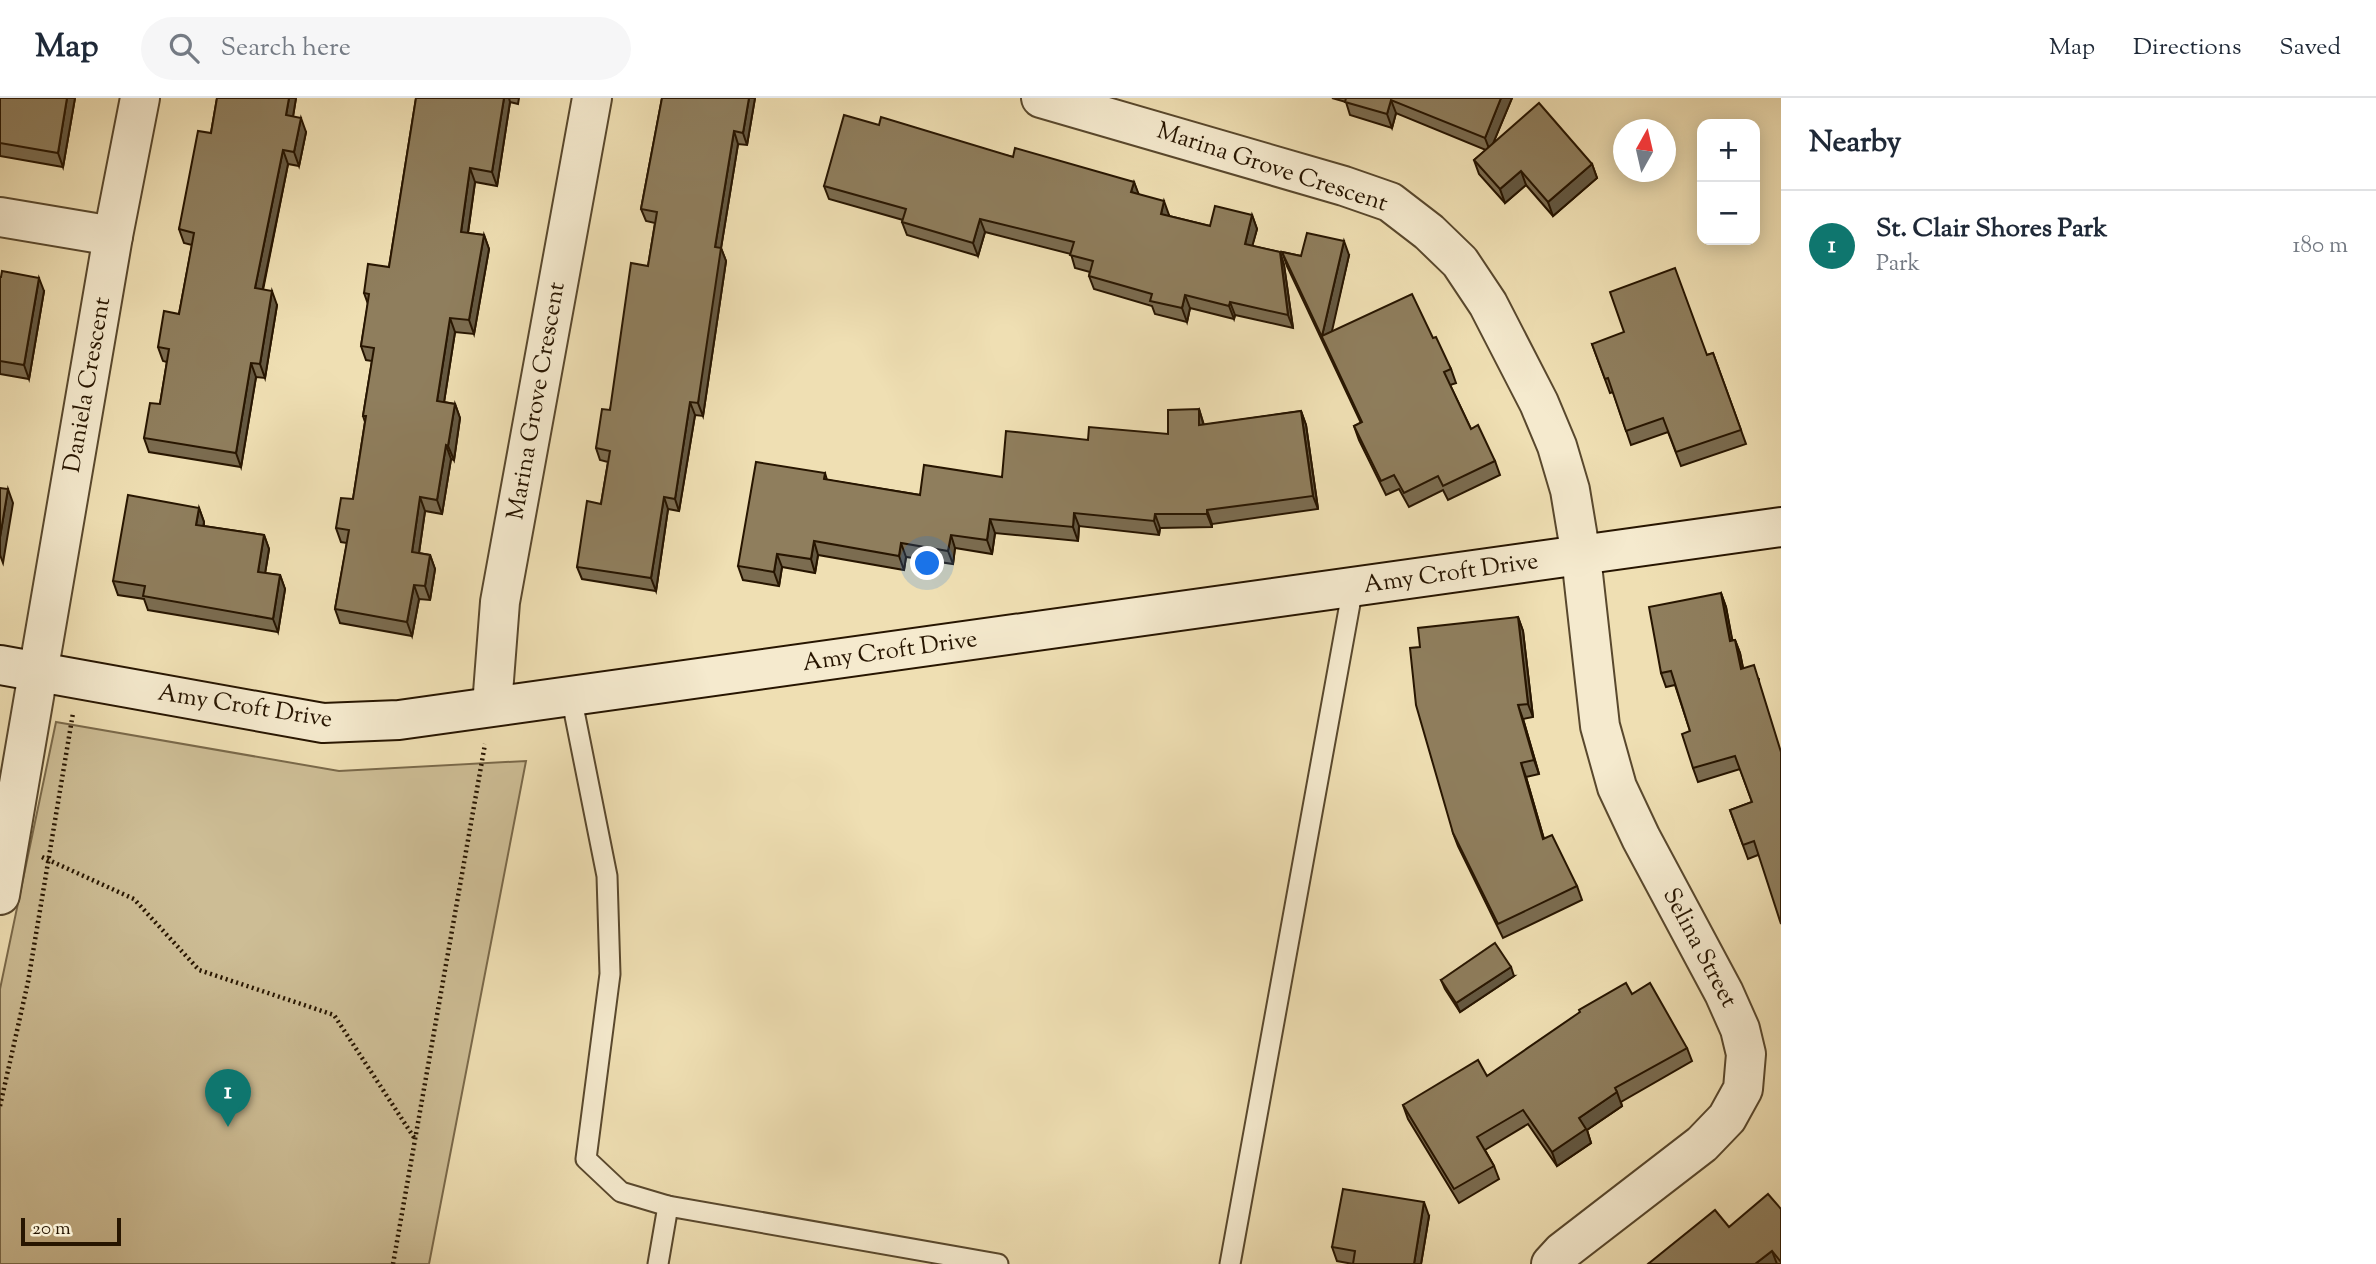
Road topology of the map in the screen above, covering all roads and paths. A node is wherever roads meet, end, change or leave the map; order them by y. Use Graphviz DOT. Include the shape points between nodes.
graph roads {
  1 [pos="140,98"];
  2 [pos="592,98"];
  3 [pos="1041,98"];
  4 [pos="0,217"];
  5 [pos="113,236"];
  6 [pos="1781,527"];
  7 [pos="1581,556"];
  8 [pos="1353,587"];
  9 [pos="0,665"];
  10 [pos="40,672"];
  11 [pos="571,696"];
  12 [pos="492,706"];
  13 [pos="73,713"];
  14 [pos="9,842"];
  15 [pos="49,860"];
  16 [pos="0,895"];
  17 [pos="0,1106"];
  18 [pos="415,1139"];
  19 [pos="668,1206"];
  20 [pos="393,1264"];
  21 [pos="658,1264"];
  22 [pos="998,1264"];
  23 [pos="1230,1264"];
  24 [pos="1551,1264"];
  1 -- 5 [label="street, Daniela Crescent"];
  2 -- 12 [label="street, Marina Grove Crescent" via="500,602"];
  3 -- 7 [label="street, Marina Grove Crescent" via="1345,186 1390,202 1429,232 1460,262 1488,304 1539,403 1570,489"];
  4 -- 5 [label="street"];
  5 -- 10 [label="street, Daniela Crescent"];
  6 -- 7 [label="street, Amy Croft Drive"];
  7 -- 8 [label="street, Amy Croft Drive"];
  7 -- 24 [label="street, Selina Street" via="1600,726 1617,787 1724,993 1746,1054 1743,1090 1727,1118 1702,1144"];
  8 -- 11 [label="street, Amy Croft Drive"];
  8 -- 23 [label="lane"];
  9 -- 10 [label="street, Amy Croft Drive"];
  10 -- 12 [label="street, Amy Croft Drive" via="323,723 399,720"];
  10 -- 14 [label="street, Daniela Crescent"];
  11 -- 12 [label="street, Amy Croft Drive"];
  11 -- 19 [label="lane" via="607,876 610,974 586,1159 621,1192"];
  12 -- 18 [label="path"];
  13 -- 15 [label="path"];
  14 -- 15 [label="path"];
  14 -- 16 [label="street, Daniela Crescent"];
  15 -- 17 [label="path"];
  15 -- 18 [label="path" via="134,900 199,970 334,1015"];
  18 -- 20 [label="path"];
  19 -- 21 [label="lane"];
  19 -- 22 [label="lane"];
}
